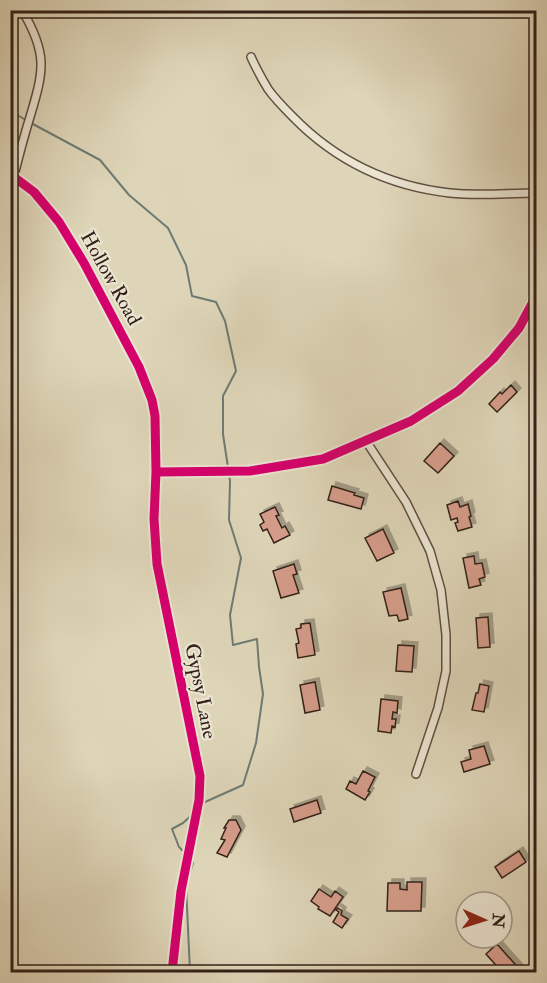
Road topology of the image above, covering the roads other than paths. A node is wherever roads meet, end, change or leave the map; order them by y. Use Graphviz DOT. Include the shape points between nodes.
graph roads {
  1 [pos="22,10"];
  2 [pos="251,57"];
  3 [pos="12,175"];
  4 [pos="537,193"];
  5 [pos="537,290"];
  6 [pos="154,416"];
  7 [pos="366,441"];
  8 [pos="156,472"];
  9 [pos="416,774"];
  10 [pos="172,972"];
  1 -- 3 [label="street" via="38,42 41,77"];
  2 -- 4 [label="street" via="270,92 302,126 363,169 425,190 480,195"];
  3 -- 6 [label="street, Hollow Road" via="48,206 84,263 139,367"];
  5 -- 7 [label="street" via="519,328 458,391 411,421"];
  6 -- 8 [label="street, Gypsy Lane"];
  7 -- 8 [label="street" via="323,459 250,471"];
  7 -- 9 [label="street" via="406,502 430,551 441,590 446,671"];
  8 -- 10 [label="street, Gypsy Lane" via="157,564 200,776"];
}
